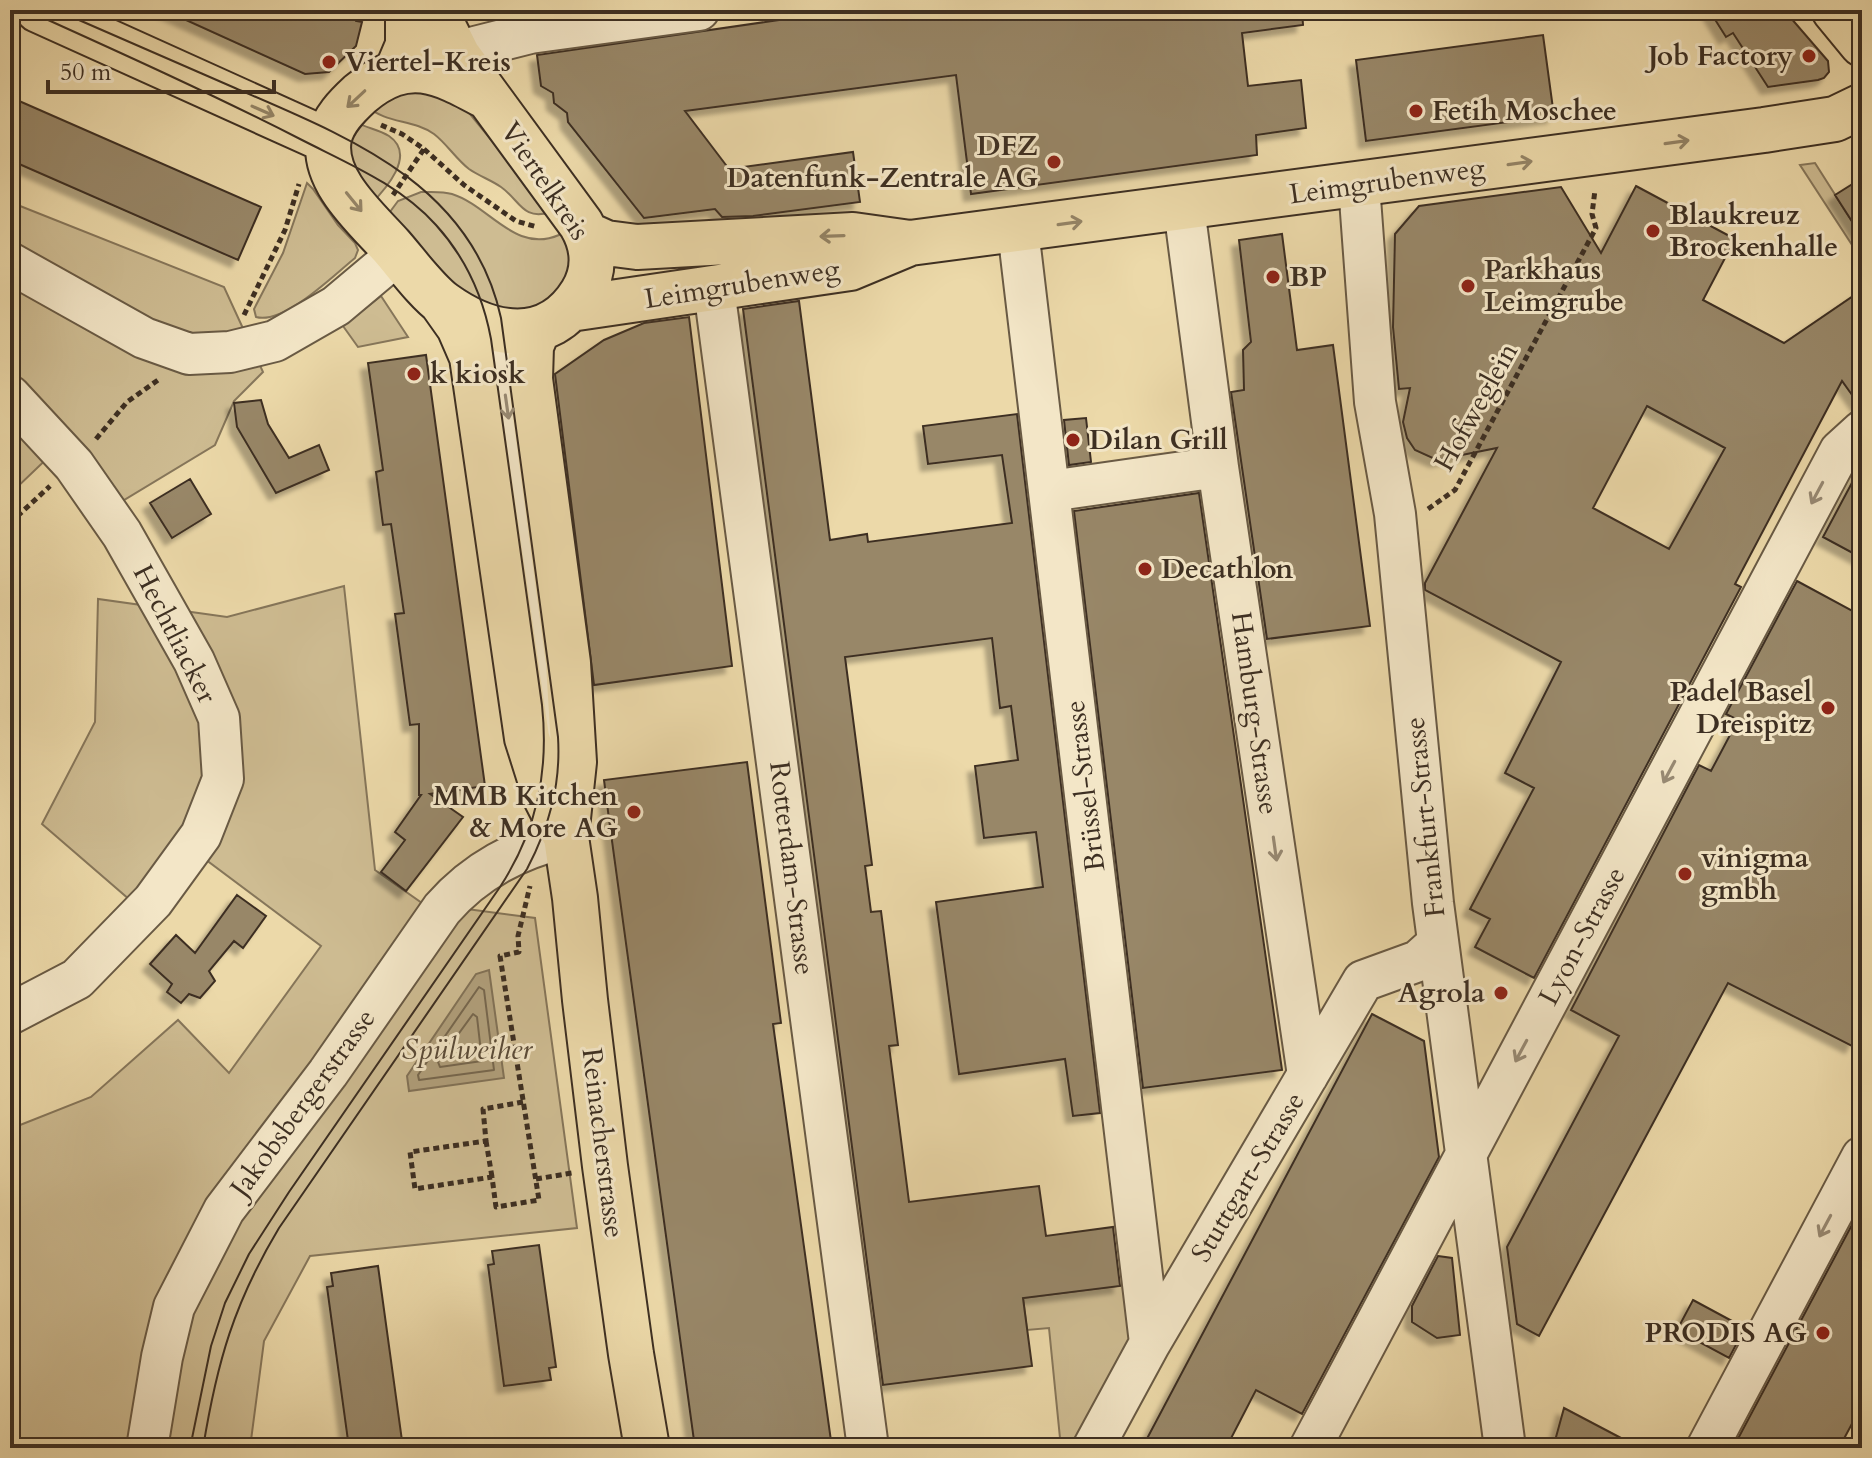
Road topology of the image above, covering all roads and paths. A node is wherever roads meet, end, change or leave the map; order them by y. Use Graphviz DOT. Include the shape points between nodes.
graph roads {
  1 [pos="38,10"];
  2 [pos="408,10"];
  3 [pos="435,10"];
  4 [pos="699,10"];
  5 [pos="1834,10"];
  6 [pos="1862,44"];
  7 [pos="458,56"];
  8 [pos="397,71"];
  9 [pos="487,97"];
  10 [pos="1862,106"];
  11 [pos="374,122"];
  12 [pos="424,149"];
  13 [pos="1600,152"];
  14 [pos="315,156"];
  15 [pos="1359,185"];
  16 [pos="386,202"];
  17 [pos="1184,208"];
  18 [pos="541,227"];
  19 [pos="1018,230"];
  20 [pos="586,234"];
  21 [pos="708,242"];
  22 [pos="910,243"];
  23 [pos="398,254"];
  24 [pos="10,263"];
  25 [pos="714,289"];
  26 [pos="442,303"];
  27 [pos="534,323"];
  28 [pos="230,352"];
  29 [pos="10,396"];
  30 [pos="127,402"];
  31 [pos="1862,431"];
  32 [pos="74,465"];
  33 [pos="1218,467"];
  34 [pos="1050,491"];
  35 [pos="1395,514"];
  36 [pos="10,523"];
  37 [pos="546,798"];
  38 [pos="566,837"];
  39 [pos="532,881"];
  40 [pos="1438,943"];
  41 [pos="10,1014"];
  42 [pos="1308,1075"];
  43 [pos="523,1102"];
  44 [pos="486,1141"];
  45 [pos="1467,1153"];
  46 [pos="1862,1157"];
  47 [pos="577,1173"];
  48 [pos="492,1177"];
  49 [pos="536,1179"];
  50 [pos="1150,1343"];
  51 [pos="147,1448"];
  52 [pos="647,1448"];
  53 [pos="868,1448"];
  54 [pos="1093,1448"];
  55 [pos="1310,1448"];
  56 [pos="1505,1448"];
  57 [pos="1707,1448"];
  1 -- 14 [label="main road, one-way"];
  2 -- 8 [label="main road" via="408,45"];
  3 -- 7 [label="main road"];
  4 -- 7 [label="street" via="530,33"];
  5 -- 6 [label="main road"];
  7 -- 9 [label="main road"];
  8 -- 9 [label="main road, Viertelkreis" via="440,73"];
  8 -- 14 [label="main road, one-way" via="351,103"];
  9 -- 20 [label="main road, Viertelkreis"];
  13 -- 10 [label="main road, Leimgrubenweg, one-way" via="1821,122"];
  11 -- 12 [label="path"];
  12 -- 16 [label="path"];
  12 -- 18 [label="path" via="516,221"];
  15 -- 13 [label="main road, Leimgrubenweg, one-way"];
  13 -- 35 [label="path, Hofweglein" via="1592,214 1596,228 1455,490 1426,510"];
  14 -- 23 [label="main road, one-way" via="331,168"];
  14 -- 28 [label="path"];
  15 -- 17 [label="main road, Leimgrubenweg"];
  15 -- 35 [label="street, Frankfurt-Strasse" via="1375,402"];
  19 -- 17 [label="main road, Leimgrubenweg, one-way"];
  17 -- 33 [label="street, Hamburg-Strasse"];
  19 -- 22 [label="main road, Leimgrubenweg"];
  19 -- 34 [label="street, Brüssel-Strasse"];
  20 -- 21 [label="main road, Leimgrubenweg" via="622,246"];
  20 -- 27 [label="main road, Viertelkreis" via="591,246 587,283"];
  22 -- 21 [label="main road, Leimgrubenweg, one-way" via="853,235"];
  21 -- 25 [label="main road"];
  22 -- 25 [label="main road, Leimgrubenweg" via="850,268"];
  23 -- 26 [label="main road"];
  23 -- 28 [label="street" via="336,306 275,341"];
  24 -- 28 [label="street" via="144,338 189,354"];
  25 -- 27 [label="main road, Leimgrubenweg"];
  25 -- 53 [label="street, Rotterdam-Strasse"];
  26 -- 27 [label="main road"];
  26 -- 37 [label="main road, Reinacherstrasse" via="472,357 527,738"];
  27 -- 37 [label="street, one-way" via="552,752"];
  27 -- 38 [label="main road, Reinacherstrasse" via="530,379 559,585 574,762"];
  29 -- 32 [label="street, Hechtliacker"];
  30 -- 32 [label="path"];
  31 -- 45 [label="street, Lyon-Strasse, one-way" via="1840,451"];
  32 -- 36 [label="path"];
  32 -- 41 [label="street, Hechtliacker" via="122,534 194,661 219,718 223,779 201,835 153,901 77,979"];
  33 -- 34 [label="street"];
  33 -- 42 [label="street, Hamburg-Strasse, one-way"];
  34 -- 50 [label="street, Brüssel-Strasse"];
  35 -- 40 [label="street, Frankfurt-Strasse"];
  37 -- 38 [label="main road, Reinacherstrasse"];
  38 -- 51 [label="street, Jakobsbergerstrasse" via="521,850 458,891 224,1210 174,1307"];
  38 -- 52 [label="main road, Reinacherstrasse" via="605,1166"];
  39 -- 43 [label="path" via="519,952 500,956"];
  40 -- 42 [label="street, Stuttgart-Strasse" via="1418,961 1363,981"];
  40 -- 45 [label="street, Frankfurt-Strasse"];
  42 -- 50 [label="street, Stuttgart-Strasse"];
  43 -- 44 [label="path" via="483,1109"];
  43 -- 49 [label="path"];
  44 -- 48 [label="path"];
  44 -- 48 [label="path" via="410,1152 415,1189"];
  45 -- 55 [label="street, Lyon-Strasse"];
  45 -- 56 [label="street, Frankfurt-Strasse"];
  46 -- 57 [label="street, one-way"];
  47 -- 49 [label="path"];
  48 -- 49 [label="path" via="496,1207 539,1200"];
  50 -- 54 [label="street, Stuttgart-Strasse"];
}
